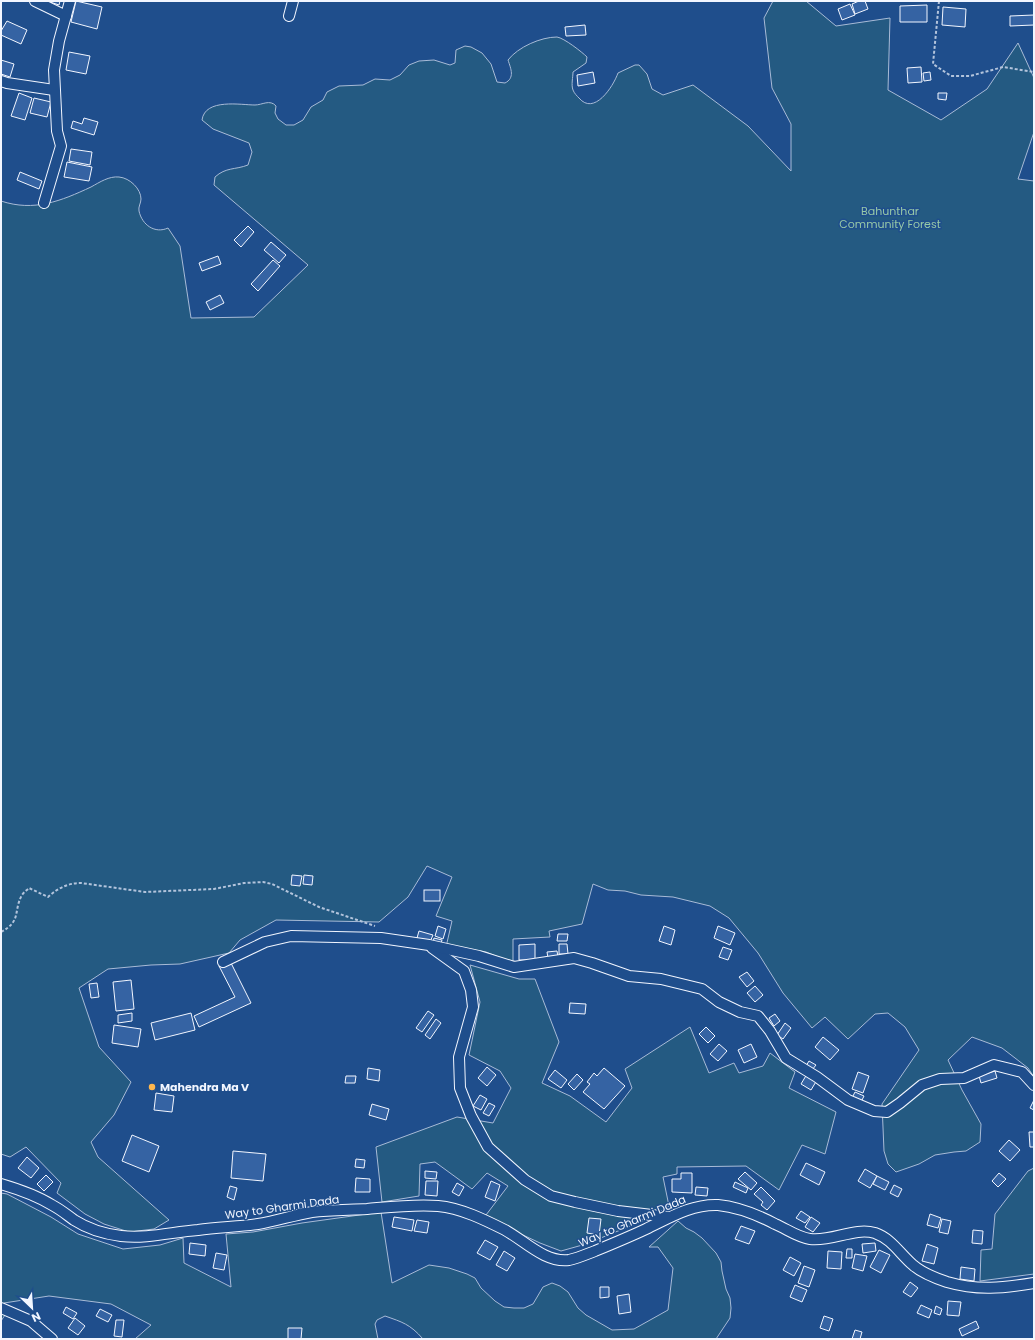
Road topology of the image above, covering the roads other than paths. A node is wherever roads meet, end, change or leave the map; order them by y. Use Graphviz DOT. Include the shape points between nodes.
graph roads {
  1 [pos="35,1"];
  2 [pos="70,1"];
  3 [pos="293,1"];
  4 [pos="66,16"];
  5 [pos="289,16"];
  6 [pos="1,81"];
  7 [pos="54,90"];
  8 [pos="44,203"];
  9 [pos="429,945"];
  10 [pos="223,962"];
  11 [pos="1034,1085"];
  12 [pos="1,1184"];
  13 [pos="669,1216"];
  14 [pos="1034,1283"];
  15 [pos="1,1308"];
  16 [pos="52,1339"];
  1 -- 4 [label="street"];
  2 -- 4 [label="street"];
  3 -- 5 [label="street"];
  4 -- 7 [label="street" via="54,70"];
  6 -- 7 [label="street"];
  7 -- 8 [label="street" via="57,131 61,146"];
  9 -- 10 [label="street" via="381,938 291,936 265,942"];
  9 -- 11 [label="street" via="514,966 574,958 630,976 661,979 702,989 719,1002 740,1012 758,1016 786,1058 848,1100 874,1111 887,1112 922,1085 940,1079 964,1078 994,1065 1022,1072"];
  9 -- 13 [label="street" via="464,971 471,990 473,1007 459,1057 460,1088 470,1116 488,1147 525,1180 551,1196 618,1211"];
  12 -- 13 [label="street, Way to Gharmi Dada" via="52,1205 83,1225 105,1233 130,1236 163,1235 259,1224 315,1212 437,1206 480,1219 544,1254 566,1260 616,1242"];
  13 -- 14 [label="street, Way to Gharmi Dada" via="691,1208 721,1206 753,1214 808,1239 827,1239 866,1231 883,1236 915,1267 939,1279 978,1288"];
  15 -- 16 [label="street" via="31,1321"];
}
